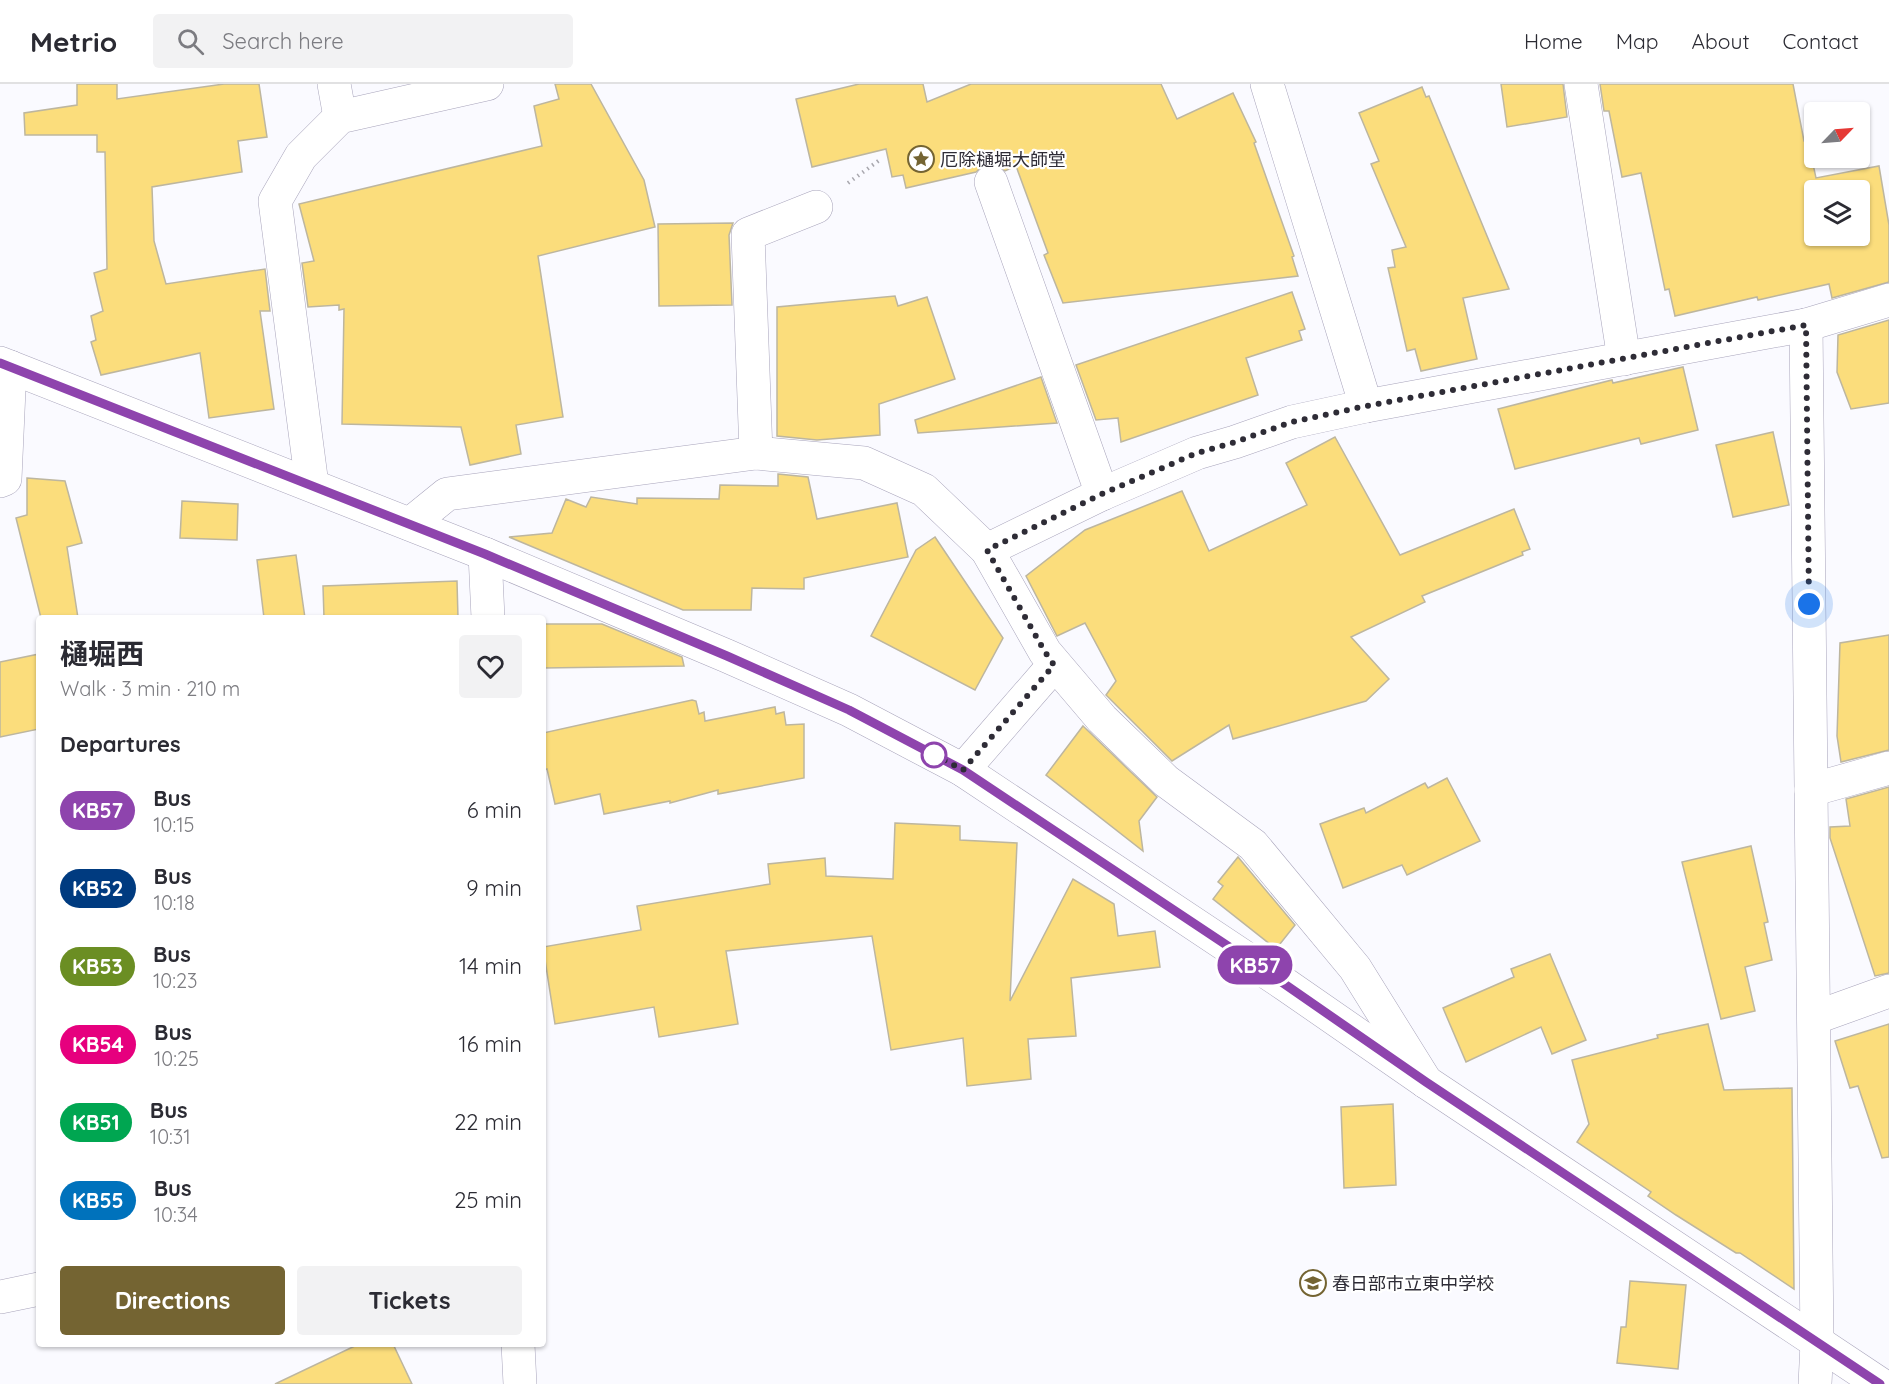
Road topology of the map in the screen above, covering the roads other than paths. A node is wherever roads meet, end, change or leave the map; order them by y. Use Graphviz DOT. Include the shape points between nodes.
graph roads {
  1 [pos="334,84"];
  2 [pos="487,84"];
  3 [pos="1267,84"];
  4 [pos="1581,84"];
  5 [pos="340,117"];
  6 [pos="991,182"];
  7 [pos="816,207"];
  8 [pos="1889,300"];
  9 [pos="1806,325"];
  10 [pos="1624,359"];
  11 [pos="5,365"];
  12 [pos="1366,406"];
  13 [pos="756,453"];
  14 [pos="0,481"];
  15 [pos="312,485"];
  16 [pos="1102,494"];
  17 [pos="410,524"];
  18 [pos="987,550"];
  19 [pos="485,554"];
  20 [pos="488,615"];
  21 [pos="1054,665"];
  22 [pos="1889,768"];
  23 [pos="963,770"];
  24 [pos="1811,790"];
  25 [pos="1889,991"];
  26 [pos="1814,1018"];
  27 [pos="1426,1082"];
  28 [pos="36,1290"];
  29 [pos="0,1297"];
  30 [pos="1817,1343"];
  31 [pos="518,1347"];
  32 [pos="520,1384"];
  33 [pos="1815,1384"];
  34 [pos="1880,1384"];
  1 -- 5 [label="street"];
  2 -- 5 [label="street"];
  3 -- 12 [label="street"];
  4 -- 10 [label="street"];
  5 -- 15 [label="street" via="301,156 275,201"];
  6 -- 16 [label="street"];
  7 -- 13 [label="street" via="748,234"];
  8 -- 9 [label="street"];
  9 -- 10 [label="street"];
  9 -- 24 [label="street"];
  10 -- 12 [label="street"];
  11 -- 14 [label="street" via="5,480"];
  11 -- 15 [label="street"];
  12 -- 16 [label="street" via="1292,422 1197,453"];
  13 -- 17 [label="street" via="447,494"];
  13 -- 18 [label="street" via="864,464 924,490"];
  15 -- 17 [label="street"];
  16 -- 18 [label="street"];
  17 -- 19 [label="street"];
  18 -- 21 [label="street"];
  19 -- 20 [label="street"];
  19 -- 23 [label="street" via="849,710"];
  21 -- 23 [label="street"];
  21 -- 27 [label="street" via="1166,781 1253,845 1355,968"];
  22 -- 24 [label="street"];
  23 -- 27 [label="street"];
  24 -- 26 [label="street"];
  25 -- 26 [label="street"];
  26 -- 30 [label="street"];
  27 -- 30 [label="street"];
  28 -- 29 [label="street"];
  30 -- 33 [label="street"];
  30 -- 34 [label="street"];
  31 -- 32 [label="street"];
}
